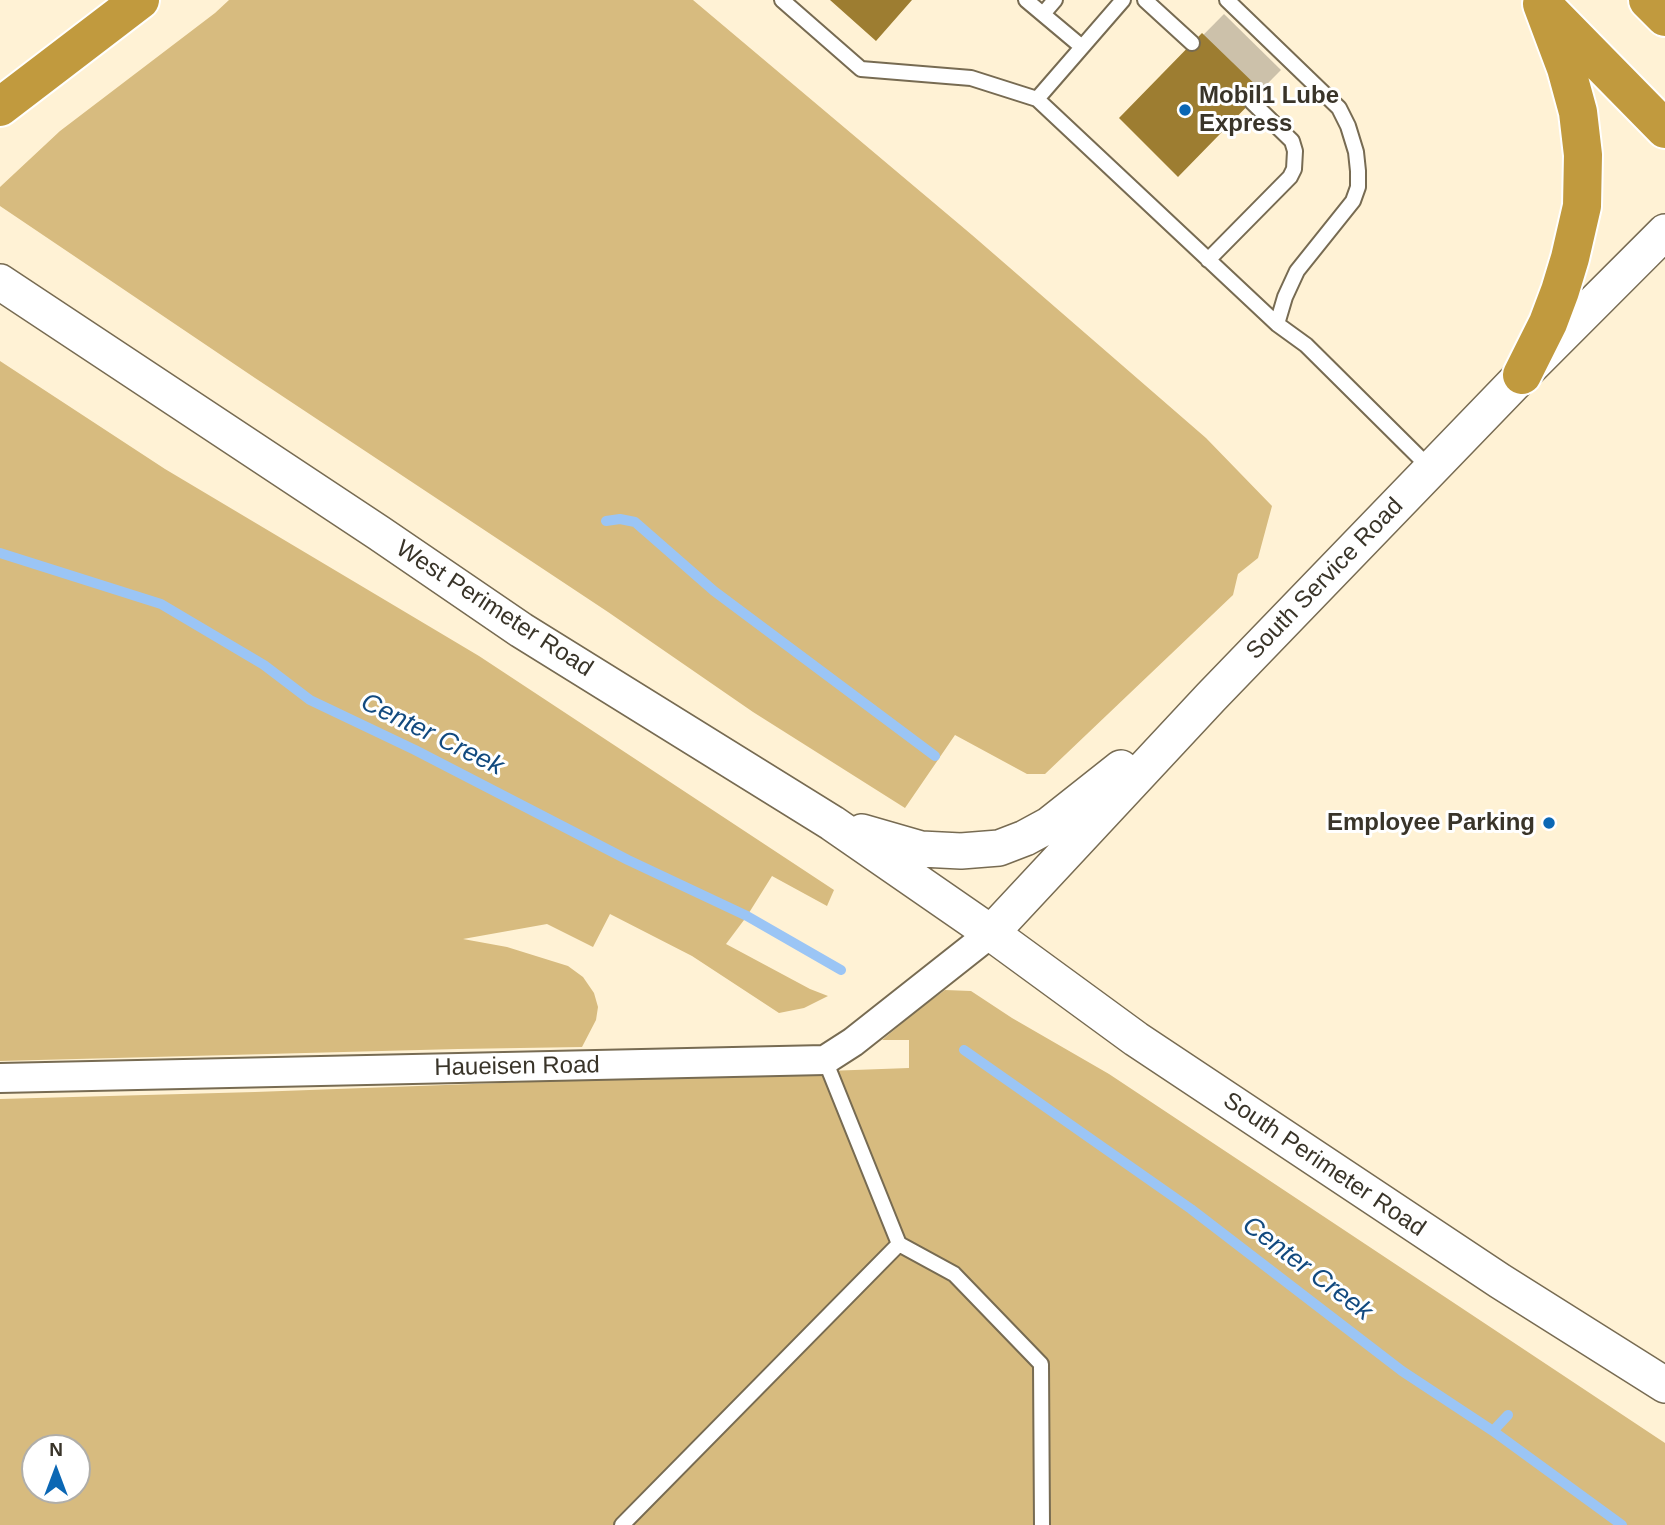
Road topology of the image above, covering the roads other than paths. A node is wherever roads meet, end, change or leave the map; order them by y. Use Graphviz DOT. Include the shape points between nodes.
graph roads {
  1 [pos="96,0"];
  2 [pos="140,0"];
  3 [pos="782,0"];
  4 [pos="1026,0"];
  5 [pos="1055,0"];
  6 [pos="1123,0"];
  7 [pos="1145,0"];
  8 [pos="1227,0"];
  9 [pos="1648,0"];
  10 [pos="1540,2"];
  11 [pos="1043,14"];
  12 [pos="1665,17"];
  13 [pos="1192,43"];
  14 [pos="1082,47"];
  15 [pos="0,98"];
  16 [pos="1037,99"];
  17 [pos="1252,102"];
  18 [pos="0,107"];
  19 [pos="1665,129"];
  20 [pos="1665,232"];
  21 [pos="1208,260"];
  22 [pos="0,282"];
  23 [pos="1277,324"];
  24 [pos="1522,375"];
  25 [pos="1432,469"];
  26 [pos="1211,697"];
  27 [pos="832,823"];
  28 [pos="991,933"];
  29 [pos="825,1060"];
  30 [pos="0,1079"];
  31 [pos="899,1244"];
  32 [pos="1665,1385"];
  33 [pos="622,1525"];
  34 [pos="1042,1525"];
  1 -- 15 [label="highway"];
  2 -- 18 [label="highway"];
  3 -- 16 [label="lane" via="861,69 971,78"];
  4 -- 11 [label="lane"];
  5 -- 11 [label="lane"];
  6 -- 14 [label="lane"];
  7 -- 13 [label="lane"];
  8 -- 23 [label="lane" via="1339,108 1356,152 1358,187 1353,201 1297,271"];
  9 -- 12 [label="highway"];
  10 -- 19 [label="highway"];
  10 -- 24 [label="highway" via="1578,112 1584,155 1582,206 1560,291"];
  11 -- 14 [label="lane"];
  14 -- 16 [label="lane"];
  16 -- 21 [label="lane"];
  17 -- 21 [label="lane" via="1292,141 1294,169"];
  20 -- 24 [label="street, South Service Road"];
  21 -- 23 [label="lane"];
  22 -- 27 [label="street, West Perimeter Road" via="521,630"];
  23 -- 25 [label="lane" via="1306,345"];
  24 -- 25 [label="street, South Service Road"];
  25 -- 26 [label="street, South Service Road"];
  26 -- 27 [label="street" via="1049,825 999,848 921,849"];
  26 -- 28 [label="street, South Service Road"];
  27 -- 28 [label="street, West Perimeter Road"];
  28 -- 29 [label="street"];
  28 -- 32 [label="street, South Perimeter Road" via="1136,1039"];
  29 -- 30 [label="street, Haueisen Road"];
  29 -- 31 [label="lane"];
  31 -- 33 [label="lane"];
  31 -- 34 [label="lane" via="954,1274 1041,1364"];
}
